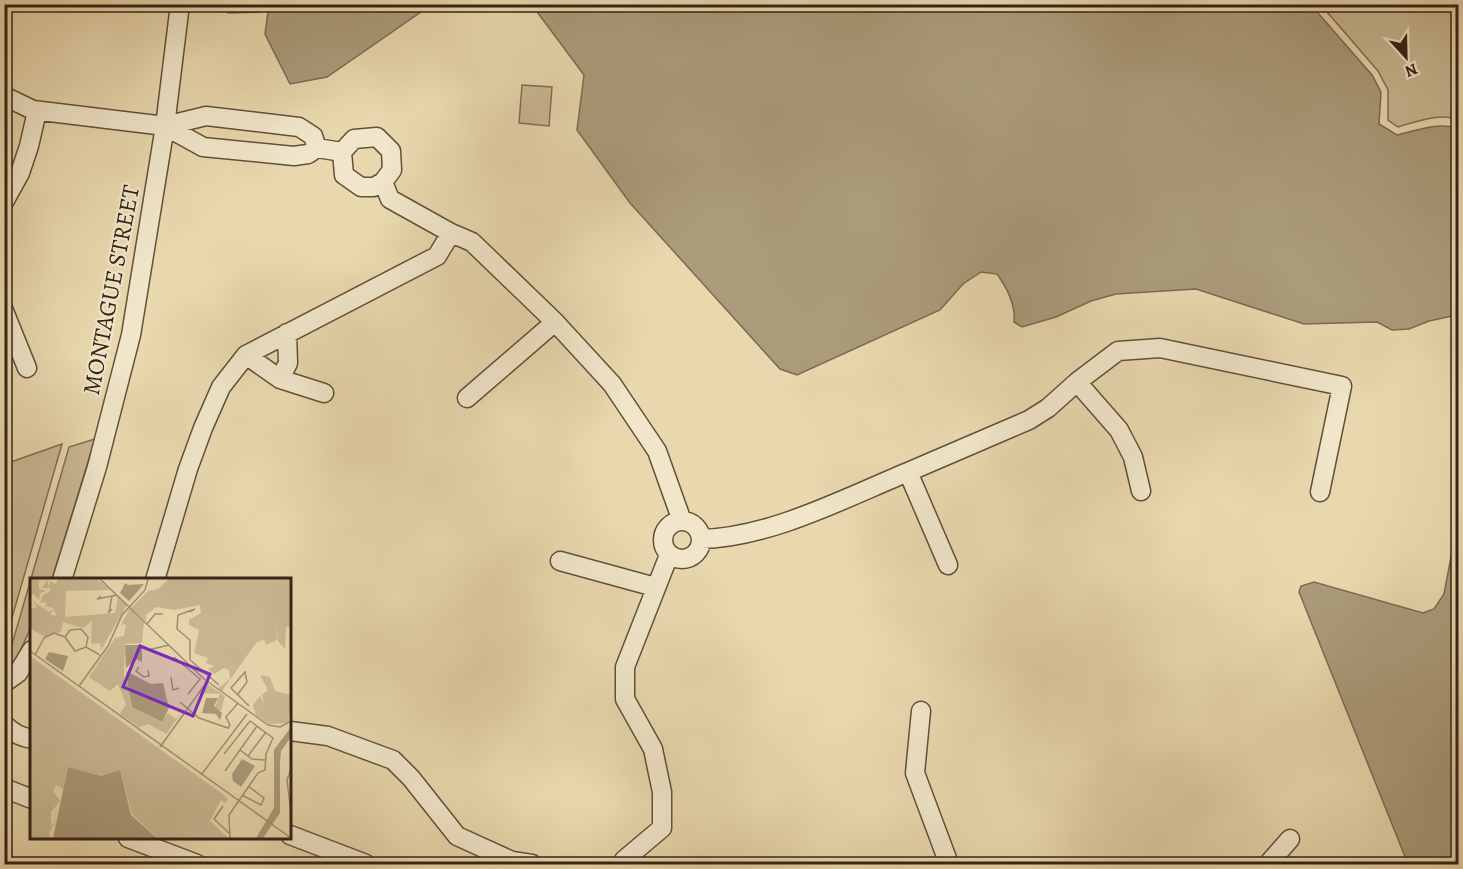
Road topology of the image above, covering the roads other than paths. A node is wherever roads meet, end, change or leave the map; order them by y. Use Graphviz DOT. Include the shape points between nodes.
graph roads {
  1 [pos="180,4"];
  2 [pos="4,96"];
  3 [pos="36,111"];
  4 [pos="165,126"];
  5 [pos="317,148"];
  6 [pos="342,152"];
  7 [pos="383,182"];
  8 [pos="4,202"];
  9 [pos="451,233"];
  10 [pos="4,311"];
  11 [pos="555,322"];
  12 [pos="287,333"];
  13 [pos="246,355"];
  14 [pos="27,368"];
  15 [pos="280,379"];
  16 [pos="1077,382"];
  17 [pos="324,393"];
  18 [pos="467,398"];
  19 [pos="908,472"];
  20 [pos="1141,491"];
  21 [pos="1320,492"];
  22 [pos="682,521"];
  23 [pos="701,539"];
  24 [pos="669,555"];
  25 [pos="560,561"];
  26 [pos="948,566"];
  27 [pos="62,578"];
  28 [pos="155,578"];
  29 [pos="655,587"];
  30 [pos="30,654"];
  31 [pos="5,683"];
  32 [pos="921,711"];
  33 [pos="4,724"];
  34 [pos="291,731"];
  35 [pos="30,739"];
  36 [pos="4,788"];
  37 [pos="30,798"];
  38 [pos="291,835"];
  39 [pos="133,839"];
  40 [pos="1290,839"];
  41 [pos="622,863"];
  42 [pos="197,864"];
  43 [pos="366,864"];
  44 [pos="532,864"];
  45 [pos="949,864"];
  46 [pos="1268,864"];
  1 -- 4 [label="street, MONTAGUE STREET"];
  2 -- 3 [label="street"];
  3 -- 4 [label="street"];
  3 -- 8 [label="street" via="20,173"];
  4 -- 5 [label="street" via="202,147 294,156"];
  4 -- 5 [label="street" via="206,116 299,127 313,136"];
  4 -- 27 [label="street, MONTAGUE STREET" via="131,335 97,467"];
  5 -- 6 [label="street"];
  6 -- 7 [label="street" via="344,175 352,181 361,187"];
  6 -- 7 [label="street" via="354,139 377,137 391,151 392,170"];
  7 -- 9 [label="street" via="390,199"];
  9 -- 11 [label="street" via="472,242"];
  9 -- 12 [label="street" via="437,256"];
  10 -- 14 [label="street"];
  11 -- 18 [label="street"];
  11 -- 22 [label="street" via="612,384 657,451"];
  12 -- 13 [label="street"];
  12 -- 15 [label="street" via="288,363"];
  13 -- 15 [label="street"];
  13 -- 28 [label="street" via="221,387 203,428"];
  15 -- 17 [label="street"];
  16 -- 19 [label="street" via="1029,420"];
  16 -- 20 [label="street" via="1119,430 1133,458"];
  16 -- 21 [label="street" via="1118,351 1160,348 1342,386"];
  19 -- 23 [label="street" via="785,522 725,538"];
  19 -- 26 [label="street"];
  22 -- 23 [label="street" via="693,524"];
  22 -- 24 [label="street" via="665,531 663,543"];
  23 -- 24 [label="street" via="693,556 681,560"];
  24 -- 29 [label="street"];
  25 -- 29 [label="street"];
  29 -- 41 [label="street" via="625,667 625,699 653,749 662,792 662,828"];
  30 -- 31 [label="street" via="18,673"];
  32 -- 45 [label="street" via="915,774"];
  33 -- 35 [label="street" via="19,736"];
  34 -- 44 [label="street" via="328,736 393,760 457,836 512,861"];
  36 -- 37 [label="street"];
  38 -- 43 [label="street"];
  39 -- 42 [label="street"];
  40 -- 46 [label="street"];
}
